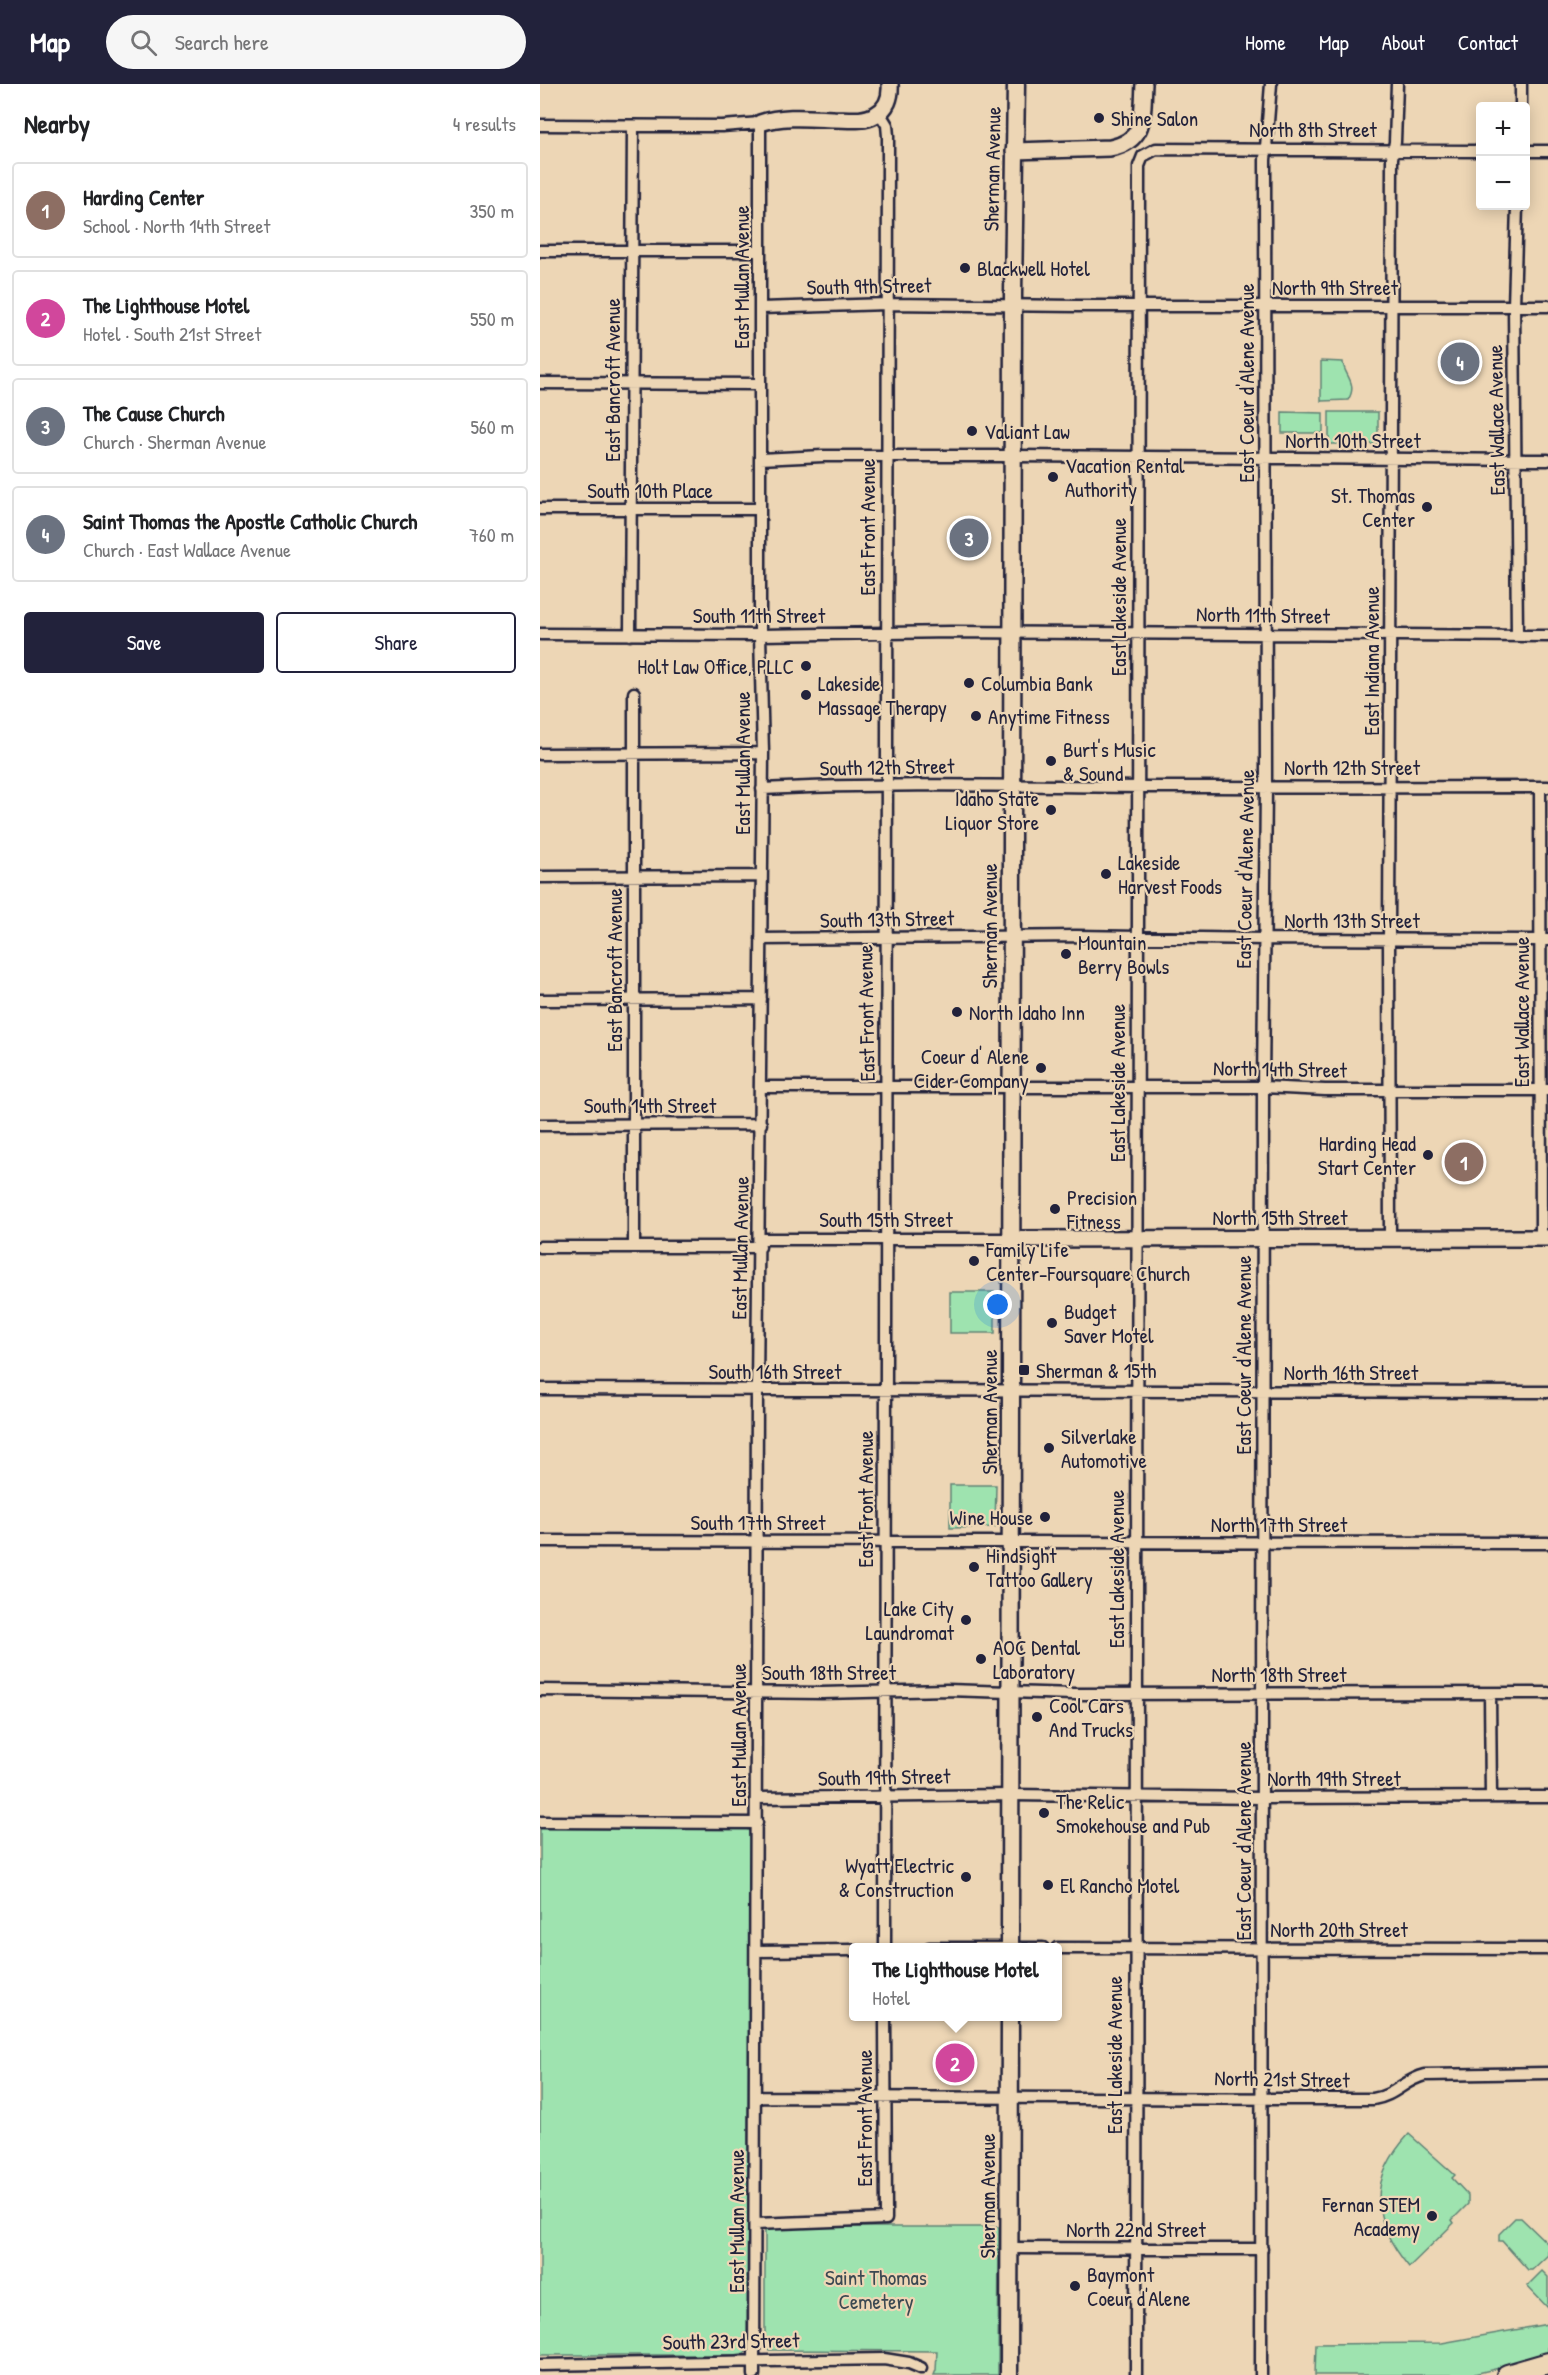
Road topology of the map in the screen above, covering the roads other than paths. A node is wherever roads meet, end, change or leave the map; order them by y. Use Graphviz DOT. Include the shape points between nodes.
graph roads {
  1 [pos="890,84"];
  2 [pos="1016,84"];
  3 [pos="1144,84"];
  4 [pos="1271,84"];
  5 [pos="1396,84"];
  6 [pos="1521,84"];
  7 [pos="1521,102"];
  8 [pos="879,112"];
  9 [pos="760,123"];
  10 [pos="540,125"];
  11 [pos="633,126"];
  12 [pos="1267,150"];
  13 [pos="1393,150"];
  14 [pos="1014,151"];
  15 [pos="1476,151"];
  16 [pos="1530,151"];
  17 [pos="1548,151"];
  18 [pos="1146,153"];
  19 [pos="1517,210"];
  20 [pos="540,251"];
  21 [pos="760,251"];
  22 [pos="632,252"];
  23 [pos="887,304"];
  24 [pos="1013,306"];
  25 [pos="1138,306"];
  26 [pos="1265,306"];
  27 [pos="1391,306"];
  28 [pos="1515,306"];
  29 [pos="1548,306"];
  30 [pos="760,308"];
  31 [pos="540,383"];
  32 [pos="631,384"];
  33 [pos="760,384"];
  34 [pos="888,456"];
  35 [pos="1013,456"];
  36 [pos="1139,457"];
  37 [pos="1266,458"];
  38 [pos="760,459"];
  39 [pos="1391,460"];
  40 [pos="1517,460"];
  41 [pos="1548,460"];
  42 [pos="760,509"];
  43 [pos="540,510"];
  44 [pos="632,510"];
  45 [pos="887,633"];
  46 [pos="1014,633"];
  47 [pos="540,634"];
  48 [pos="1139,634"];
  49 [pos="630,635"];
  50 [pos="760,635"];
  51 [pos="1265,635"];
  52 [pos="1517,635"];
  53 [pos="1391,636"];
  54 [pos="1548,636"];
  55 [pos="634,693"];
  56 [pos="763,753"];
  57 [pos="540,754"];
  58 [pos="634,754"];
  59 [pos="1012,785"];
  60 [pos="887,786"];
  61 [pos="1138,786"];
  62 [pos="1266,787"];
  63 [pos="1390,787"];
  64 [pos="1544,787"];
  65 [pos="762,789"];
  66 [pos="761,876"];
  67 [pos="540,877"];
  68 [pos="634,878"];
  69 [pos="1012,936"];
  70 [pos="1138,937"];
  71 [pos="761,939"];
  72 [pos="886,939"];
  73 [pos="1264,939"];
  74 [pos="1389,939"];
  75 [pos="1544,940"];
  76 [pos="634,999"];
  77 [pos="761,999"];
  78 [pos="540,1000"];
  79 [pos="1012,1087"];
  80 [pos="1138,1087"];
  81 [pos="1263,1087"];
  82 [pos="761,1088"];
  83 [pos="888,1088"];
  84 [pos="1389,1090"];
  85 [pos="1544,1090"];
  86 [pos="634,1124"];
  87 [pos="761,1124"];
  88 [pos="540,1125"];
  89 [pos="1137,1238"];
  90 [pos="1390,1238"];
  91 [pos="1544,1238"];
  92 [pos="885,1239"];
  93 [pos="1012,1239"];
  94 [pos="1263,1239"];
  95 [pos="760,1243"];
  96 [pos="540,1247"];
  97 [pos="634,1247"];
  98 [pos="540,1389"];
  99 [pos="758,1390"];
  100 [pos="886,1390"];
  101 [pos="1011,1390"];
  102 [pos="1138,1390"];
  103 [pos="1263,1391"];
  104 [pos="1548,1392"];
  105 [pos="540,1541"];
  106 [pos="758,1542"];
  107 [pos="886,1542"];
  108 [pos="1011,1542"];
  109 [pos="1137,1543"];
  110 [pos="1263,1543"];
  111 [pos="1548,1543"];
  112 [pos="540,1690"];
  113 [pos="885,1691"];
  114 [pos="1011,1691"];
  115 [pos="758,1692"];
  116 [pos="1548,1693"];
  117 [pos="1136,1694"];
  118 [pos="1263,1694"];
  119 [pos="1490,1694"];
  120 [pos="1011,1795"];
  121 [pos="1137,1797"];
  122 [pos="1491,1797"];
  123 [pos="1548,1797"];
  124 [pos="757,1798"];
  125 [pos="884,1798"];
  126 [pos="1262,1798"];
  127 [pos="540,1822"];
  128 [pos="757,1823"];
  129 [pos="885,1943"];
  130 [pos="1010,1943"];
  131 [pos="1062,1948"];
  132 [pos="1135,1948"];
  133 [pos="1262,1948"];
  134 [pos="1548,1949"];
  135 [pos="849,1950"];
  136 [pos="757,1952"];
  137 [pos="885,2021"];
  138 [pos="1010,2021"];
  139 [pos="1548,2073"];
  140 [pos="756,2097"];
  141 [pos="885,2097"];
  142 [pos="1009,2098"];
  143 [pos="1136,2098"];
  144 [pos="1261,2098"];
  145 [pos="755,2224"];
  146 [pos="1010,2248"];
  147 [pos="1136,2248"];
  148 [pos="1262,2249"];
  149 [pos="754,2360"];
  150 [pos="1548,2363"];
  151 [pos="540,2365"];
  152 [pos="921,2368"];
  153 [pos="754,2375"];
  154 [pos="1009,2375"];
  155 [pos="1136,2375"];
  156 [pos="1261,2375"];
  157 [pos="1507,2375"];
  1 -- 8 [label="main road" via="889,98"];
  2 -- 14 [label="main road, Sherman Avenue"];
  3 -- 14 [label="main road" via="1141,125 1124,144 1110,148"];
  4 -- 12 [label="street, East Coeur d'Alene Avenue"];
  5 -- 13 [label="street, East Indiana Avenue"];
  6 -- 7 [label="street"];
  8 -- 9 [label="main road" via="865,119 778,119"];
  8 -- 23 [label="street, East Front Avenue" via="888,132"];
  9 -- 11 [label="street"];
  9 -- 21 [label="street, East Mullan Avenue"];
  10 -- 11 [label="street"];
  11 -- 22 [label="street, East Bancroft Avenue"];
  12 -- 13 [label="street, North 8th Street"];
  12 -- 18 [label="street, North 8th Street" via="1156,149"];
  12 -- 26 [label="street, East Coeur d'Alene Avenue"];
  13 -- 15 [label="street, North 8th Street"];
  13 -- 27 [label="street, East Indiana Avenue"];
  14 -- 24 [label="main road, Sherman Avenue"];
  16 -- 17 [label="street"];
  18 -- 25 [label="street, East Lakeside Avenue" via="1139,166"];
  19 -- 28 [label="street, East Wallace Avenue"];
  20 -- 22 [label="street"];
  21 -- 22 [label="street"];
  21 -- 30 [label="street, East Mullan Avenue"];
  22 -- 32 [label="street, East Bancroft Avenue"];
  23 -- 24 [label="street, South 9th Street"];
  23 -- 30 [label="street, South 9th Street"];
  23 -- 34 [label="street, East Front Avenue"];
  24 -- 25 [label="street, North 9th Street"];
  24 -- 35 [label="main road, Sherman Avenue"];
  25 -- 26 [label="street, North 9th Street"];
  25 -- 36 [label="street, East Lakeside Avenue"];
  26 -- 27 [label="street, North 9th Street"];
  26 -- 37 [label="street, East Coeur d'Alene Avenue"];
  27 -- 28 [label="street, North 9th Street"];
  27 -- 39 [label="street, East Indiana Avenue"];
  28 -- 29 [label="street, North 9th Street"];
  28 -- 40 [label="street, East Wallace Avenue"];
  30 -- 33 [label="street, East Mullan Avenue"];
  31 -- 32 [label="street"];
  32 -- 33 [label="street"];
  32 -- 44 [label="street, East Bancroft Avenue"];
  33 -- 38 [label="street, East Mullan Avenue"];
  34 -- 35 [label="street, North 10th Street"];
  34 -- 38 [label="street, North 10th Street"];
  34 -- 45 [label="street, East Front Avenue"];
  35 -- 36 [label="street, North 10th Street"];
  35 -- 46 [label="main road, Sherman Avenue"];
  36 -- 37 [label="street, North 10th Street"];
  36 -- 48 [label="street, East Lakeside Avenue"];
  37 -- 39 [label="street, North 10th Street"];
  37 -- 51 [label="street, East Coeur d'Alene Avenue"];
  38 -- 42 [label="street, East Mullan Avenue"];
  39 -- 40 [label="street, North 10th Street"];
  39 -- 53 [label="street, East Indiana Avenue"];
  40 -- 41 [label="street, North 10th Street"];
  40 -- 52 [label="street, East Wallace Avenue"];
  42 -- 44 [label="street, South 10th Place"];
  42 -- 50 [label="street, East Mullan Avenue"];
  43 -- 44 [label="street, South 10th Place"];
  44 -- 49 [label="street, East Bancroft Avenue"];
  45 -- 46 [label="street, South 11th Street"];
  45 -- 50 [label="street, South 11th Street"];
  45 -- 60 [label="street, East Front Avenue"];
  46 -- 48 [label="street, North 11th Street"];
  46 -- 59 [label="main road, Sherman Avenue"];
  47 -- 49 [label="street, South 11th Street"];
  48 -- 51 [label="street, North 11th Street"];
  48 -- 61 [label="street, East Lakeside Avenue"];
  49 -- 50 [label="street, South 11th Street"];
  50 -- 56 [label="street, East Mullan Avenue"];
  51 -- 53 [label="street, North 11th Street"];
  51 -- 62 [label="street, East Coeur d'Alene Avenue"];
  52 -- 53 [label="street, North 11th Street"];
  52 -- 54 [label="street, North 11th Street"];
  53 -- 63 [label="street, East Indiana Avenue"];
  55 -- 58 [label="street, East Bancroft Avenue"];
  56 -- 58 [label="street"];
  56 -- 65 [label="street, East Mullan Avenue"];
  57 -- 58 [label="street"];
  58 -- 68 [label="street, East Bancroft Avenue"];
  59 -- 60 [label="street, South 12th Street"];
  59 -- 61 [label="street, North 12th Street"];
  59 -- 69 [label="main road, Sherman Avenue"];
  60 -- 65 [label="street, South 12th Street"];
  60 -- 72 [label="street, East Front Avenue"];
  61 -- 62 [label="street, North 12th Street"];
  61 -- 70 [label="street, East Lakeside Avenue"];
  62 -- 63 [label="street, North 12th Street"];
  62 -- 73 [label="street, East Coeur d'Alene Avenue"];
  63 -- 64 [label="street, North 12th Street"];
  63 -- 74 [label="street, East Indiana Avenue"];
  64 -- 75 [label="street, East Wallace Avenue"];
  65 -- 66 [label="street, East Mullan Avenue"];
  66 -- 68 [label="street"];
  66 -- 71 [label="street, East Mullan Avenue"];
  67 -- 68 [label="street"];
  68 -- 76 [label="street, East Bancroft Avenue"];
  69 -- 70 [label="street, North 13th Street"];
  69 -- 72 [label="street, South 13th Street"];
  69 -- 79 [label="main road, Sherman Avenue"];
  70 -- 73 [label="street, North 13th Street"];
  70 -- 80 [label="street, East Lakeside Avenue"];
  71 -- 72 [label="street, South 13th Street"];
  71 -- 77 [label="street, East Mullan Avenue"];
  72 -- 83 [label="street, East Front Avenue"];
  73 -- 74 [label="street, North 13th Street"];
  73 -- 81 [label="street, East Coeur d'Alene Avenue"];
  74 -- 75 [label="street, North 13th Street"];
  74 -- 84 [label="street, East Indiana Avenue"];
  75 -- 85 [label="street, East Wallace Avenue"];
  76 -- 77 [label="street"];
  76 -- 78 [label="street"];
  76 -- 86 [label="street, East Bancroft Avenue"];
  77 -- 82 [label="street, East Mullan Avenue"];
  79 -- 80 [label="street, North 14th Street"];
  79 -- 83 [label="street"];
  79 -- 93 [label="main road, Sherman Avenue"];
  80 -- 81 [label="street, North 14th Street"];
  80 -- 89 [label="street, East Lakeside Avenue"];
  81 -- 84 [label="street, North 14th Street"];
  81 -- 94 [label="street, East Coeur d'Alene Avenue"];
  82 -- 83 [label="street"];
  82 -- 87 [label="street, East Mullan Avenue"];
  83 -- 92 [label="street, East Front Avenue"];
  84 -- 85 [label="street, North 14th Street"];
  84 -- 90 [label="street, East Indiana Avenue"];
  85 -- 91 [label="street, East Wallace Avenue"];
  86 -- 87 [label="street, South 14th Street"];
  86 -- 88 [label="street, South 14th Street"];
  86 -- 97 [label="street, East Bancroft Avenue"];
  87 -- 95 [label="street, East Mullan Avenue"];
  89 -- 93 [label="main road, North 15th Street"];
  89 -- 94 [label="main road, North 15th Street"];
  89 -- 102 [label="street, East Lakeside Avenue"];
  90 -- 91 [label="main road, North 15th Street"];
  90 -- 94 [label="main road, North 15th Street"];
  92 -- 93 [label="street, South 15th Street"];
  92 -- 95 [label="street, South 15th Street"];
  92 -- 100 [label="street, East Front Avenue"];
  93 -- 101 [label="main road, Sherman Avenue"];
  94 -- 103 [label="street, East Coeur d'Alene Avenue"];
  95 -- 97 [label="street, South 15th Street"];
  95 -- 99 [label="street, East Mullan Avenue"];
  96 -- 97 [label="street, South 15th Street"];
  98 -- 99 [label="street, South 16th Street"];
  99 -- 100 [label="street, South 16th Street"];
  99 -- 106 [label="street, East Mullan Avenue"];
  100 -- 101 [label="street, South 16th Street"];
  100 -- 107 [label="street, East Front Avenue"];
  101 -- 102 [label="street, North 16th Street"];
  101 -- 108 [label="main road, Sherman Avenue"];
  102 -- 103 [label="street, North 16th Street"];
  102 -- 109 [label="street, East Lakeside Avenue"];
  103 -- 104 [label="street, North 16th Street"];
  103 -- 110 [label="street, East Coeur d'Alene Avenue"];
  105 -- 106 [label="street, South 17th Street"];
  106 -- 107 [label="street, South 17th Street"];
  106 -- 115 [label="street, East Mullan Avenue"];
  107 -- 108 [label="street, South 17th Street"];
  107 -- 113 [label="street, East Front Avenue"];
  108 -- 109 [label="street, North 17th Street"];
  108 -- 114 [label="main road, Sherman Avenue"];
  109 -- 110 [label="street, North 17th Street"];
  109 -- 117 [label="street, East Lakeside Avenue"];
  110 -- 111 [label="street, North 17th Street"];
  110 -- 118 [label="street, East Coeur d'Alene Avenue"];
  112 -- 115 [label="street, South 18th Street"];
  113 -- 114 [label="street, South 18th Street"];
  113 -- 115 [label="street, South 18th Street"];
  113 -- 125 [label="street, East Front Avenue"];
  114 -- 117 [label="street, North 18th Street"];
  114 -- 120 [label="main road, Sherman Avenue"];
  115 -- 124 [label="street, East Mullan Avenue"];
  116 -- 119 [label="street, North 18th Street"];
  117 -- 118 [label="street, North 18th Street"];
  117 -- 121 [label="street, East Lakeside Avenue"];
  118 -- 119 [label="street, North 18th Street"];
  118 -- 126 [label="street, East Coeur d'Alene Avenue"];
  119 -- 122 [label="street"];
  120 -- 121 [label="street, North 19th Street"];
  120 -- 125 [label="street, South 19th Street"];
  120 -- 130 [label="main road, Sherman Avenue"];
  121 -- 126 [label="street, North 19th Street"];
  121 -- 132 [label="street, East Lakeside Avenue"];
  122 -- 123 [label="street, North 19th Street"];
  122 -- 126 [label="street, North 19th Street"];
  124 -- 125 [label="street, South 19th Street"];
  124 -- 128 [label="street, East Mullan Avenue"];
  125 -- 129 [label="street, East Front Avenue"];
  126 -- 133 [label="street, East Coeur d'Alene Avenue"];
  127 -- 128 [label="street"];
  128 -- 136 [label="street, East Mullan Avenue"];
  131 -- 132 [label="street, North 20th Street"];
  132 -- 133 [label="street, North 20th Street"];
  132 -- 143 [label="street, East Lakeside Avenue"];
  133 -- 134 [label="street, North 20th Street"];
  133 -- 144 [label="street, East Coeur d'Alene Avenue"];
  135 -- 136 [label="street"];
  136 -- 140 [label="street, East Mullan Avenue"];
  137 -- 141 [label="street, East Front Avenue"];
  138 -- 142 [label="main road, Sherman Avenue"];
  139 -- 144 [label="street, North 21st Street" via="1425,2075 1393,2094 1372,2099"];
  140 -- 141 [label="street, North 21st Street"];
  140 -- 145 [label="street, East Mullan Avenue"];
  141 -- 142 [label="street, North 21st Street"];
  141 -- 145 [label="street, East Front Avenue" via="886,2219"];
  142 -- 143 [label="street, North 21st Street"];
  142 -- 146 [label="main road, Sherman Avenue"];
  143 -- 144 [label="street, North 21st Street"];
  143 -- 147 [label="street, East Lakeside Avenue"];
  144 -- 148 [label="street, East Coeur d'Alene Avenue"];
  145 -- 149 [label="street, East Mullan Avenue"];
  146 -- 147 [label="street, North 22nd Street"];
  146 -- 154 [label="main road, Sherman Avenue"];
  147 -- 148 [label="street, North 22nd Street"];
  147 -- 155 [label="street, East Lakeside Avenue"];
  148 -- 156 [label="street, East Coeur d'Alene Avenue"];
  149 -- 151 [label="street, South 23rd Street"];
  149 -- 152 [label="street, South 23rd Street" via="884,2359"];
  149 -- 153 [label="street, East Mullan Avenue"];
  150 -- 157 [label="highway"];
}
